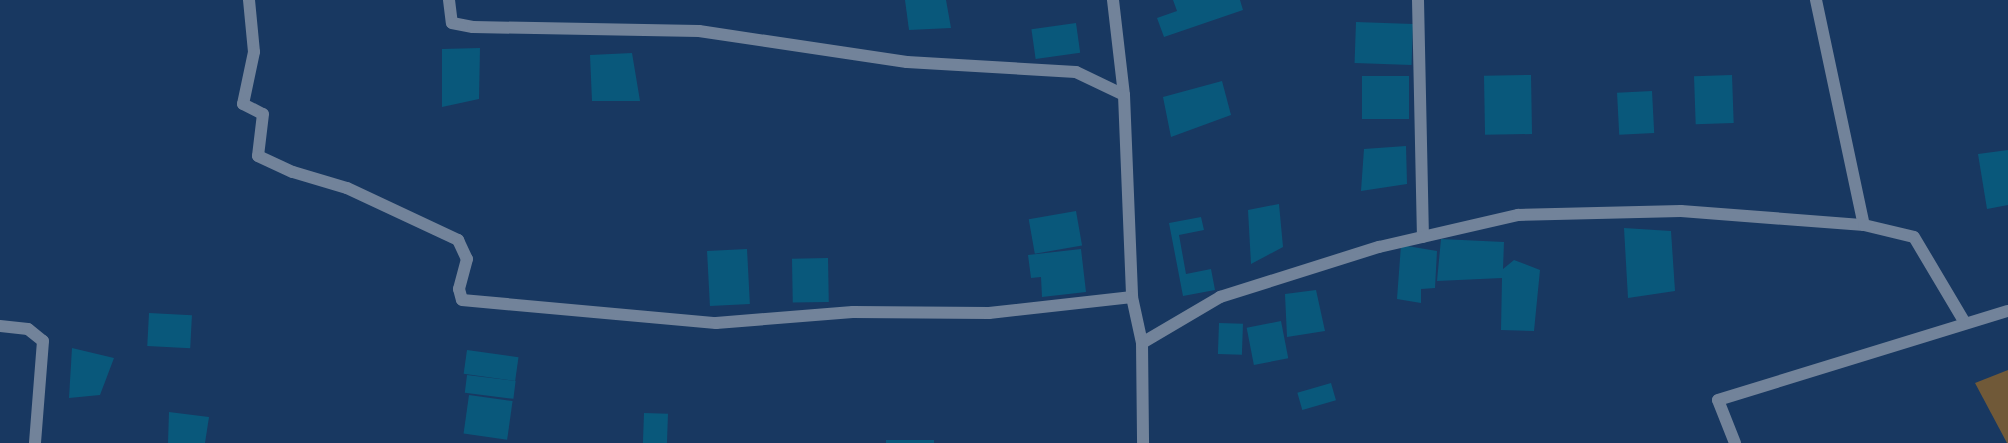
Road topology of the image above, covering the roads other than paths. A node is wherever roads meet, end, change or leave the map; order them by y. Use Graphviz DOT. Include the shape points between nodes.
graph roads {
  1 [pos="249,0"];
  2 [pos="449,0"];
  3 [pos="1113,0"];
  4 [pos="1418,0"];
  5 [pos="1816,0"];
  6 [pos="1124,95"];
  7 [pos="1864,225"];
  8 [pos="1423,237"];
  9 [pos="1132,297"];
  10 [pos="2008,311"];
  11 [pos="1965,323"];
  12 [pos="0,326"];
  13 [pos="1142,343"];
  14 [pos="35,443"];
  15 [pos="1143,443"];
  16 [pos="1735,443"];
  1 -- 9 [label="street" via="254,52 243,104 262,114 258,156 293,172 347,188 458,240 467,259 459,289 462,300 716,323 853,312 989,313"];
  2 -- 6 [label="street" via="452,23 473,27 699,31 907,62 1076,72"];
  3 -- 6 [label="street"];
  4 -- 8 [label="street"];
  5 -- 7 [label="street"];
  6 -- 9 [label="street"];
  7 -- 8 [label="street" via="1681,211 1518,215"];
  7 -- 11 [label="street" via="1914,237"];
  8 -- 13 [label="street" via="1220,297"];
  9 -- 13 [label="street"];
  10 -- 11 [label="street"];
  11 -- 16 [label="street" via="1718,400"];
  12 -- 14 [label="street" via="28,330 43,341"];
  13 -- 15 [label="street"];
}
